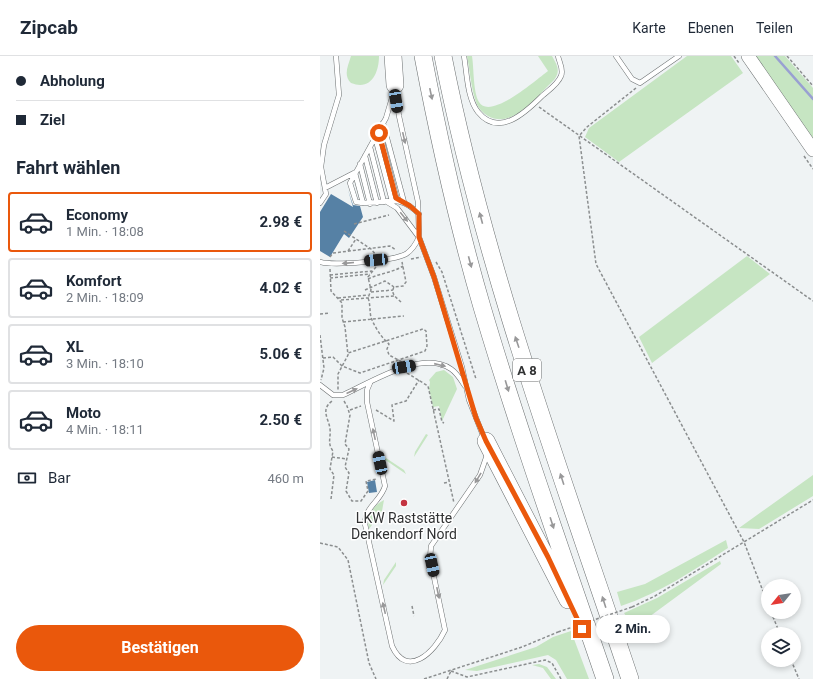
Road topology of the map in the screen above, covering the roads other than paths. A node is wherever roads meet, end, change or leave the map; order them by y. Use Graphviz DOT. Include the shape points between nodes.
graph roads {
  1 [pos="336,56"];
  2 [pos="393,56"];
  3 [pos="423,56"];
  4 [pos="443,56"];
  5 [pos="464,56"];
  6 [pos="558,56"];
  7 [pos="616,56"];
  8 [pos="679,56"];
  9 [pos="748,56"];
  10 [pos="395,85"];
  11 [pos="383,124"];
  12 [pos="379,130"];
  13 [pos="375,137"];
  14 [pos="370,147"];
  15 [pos="813,150"];
  16 [pos="365,156"];
  17 [pos="360,164"];
  18 [pos="355,173"];
  19 [pos="325,188"];
  20 [pos="392,200"];
  21 [pos="398,200"];
  22 [pos="384,202"];
  23 [pos="404,202"];
  24 [pos="320,203"];
  25 [pos="363,203"];
  26 [pos="377,203"];
  27 [pos="370,204"];
  28 [pos="419,214"];
  29 [pos="419,237"];
  30 [pos="320,262"];
  31 [pos="370,383"];
  32 [pos="320,386"];
  33 [pos="466,387"];
  34 [pos="486,441"];
  35 [pos="604,676"];
  36 [pos="630,679"];
  1 -- 19 [label="lane" via="340,88 321,163"];
  2 -- 10 [label="highway"];
  3 -- 35 [label="highway, A 8, one-way" via="452,194 482,307"];
  36 -- 4 [label="highway, A 8, one-way" via="509,319 474,191"];
  5 -- 6 [label="lane" via="478,111 498,123 510,122 534,104 561,77 562,68"];
  7 -- 8 [label="lane" via="630,76 638,82 644,81"];
  9 -- 15 [label="main road"];
  10 -- 11 [label="lane" via="390,110"];
  10 -- 28 [label="lane, one-way"];
  11 -- 12 [label="lane"];
  11 -- 23 [label="lane"];
  12 -- 13 [label="lane"];
  12 -- 21 [label="lane"];
  13 -- 14 [label="lane"];
  13 -- 20 [label="lane"];
  14 -- 16 [label="lane"];
  14 -- 22 [label="lane"];
  16 -- 17 [label="lane"];
  16 -- 26 [label="lane"];
  17 -- 18 [label="lane"];
  17 -- 27 [label="lane"];
  18 -- 19 [label="lane"];
  18 -- 25 [label="lane"];
  18 -- 25 [label="lane" via="350,180 354,199"];
  19 -- 24 [label="lane" via="326,194"];
  20 -- 21 [label="lane"];
  20 -- 22 [label="lane"];
  21 -- 23 [label="lane"];
  22 -- 26 [label="lane"];
  22 -- 29 [label="lane, one-way" via="397,208"];
  23 -- 28 [label="lane"];
  25 -- 27 [label="lane"];
  26 -- 27 [label="lane"];
  28 -- 29 [label="lane"];
  29 -- 30 [label="lane, one-way" via="406,254 376,260 329,264"];
  29 -- 33 [label="lane" via="462,367"];
  32 -- 31 [label="lane, one-way" via="338,397"];
  31 -- 33 [label="lane, one-way" via="404,367 429,363 450,368"];
  34 -- 31 [label="lane, one-way" via="486,462 480,475 433,542 431,552 445,630 424,660 407,663 399,659 392,646 365,524 370,507 384,490 367,404"];
  33 -- 34 [label="lane"];
  34 -- 35 [label="highway" via="548,557"];
}
